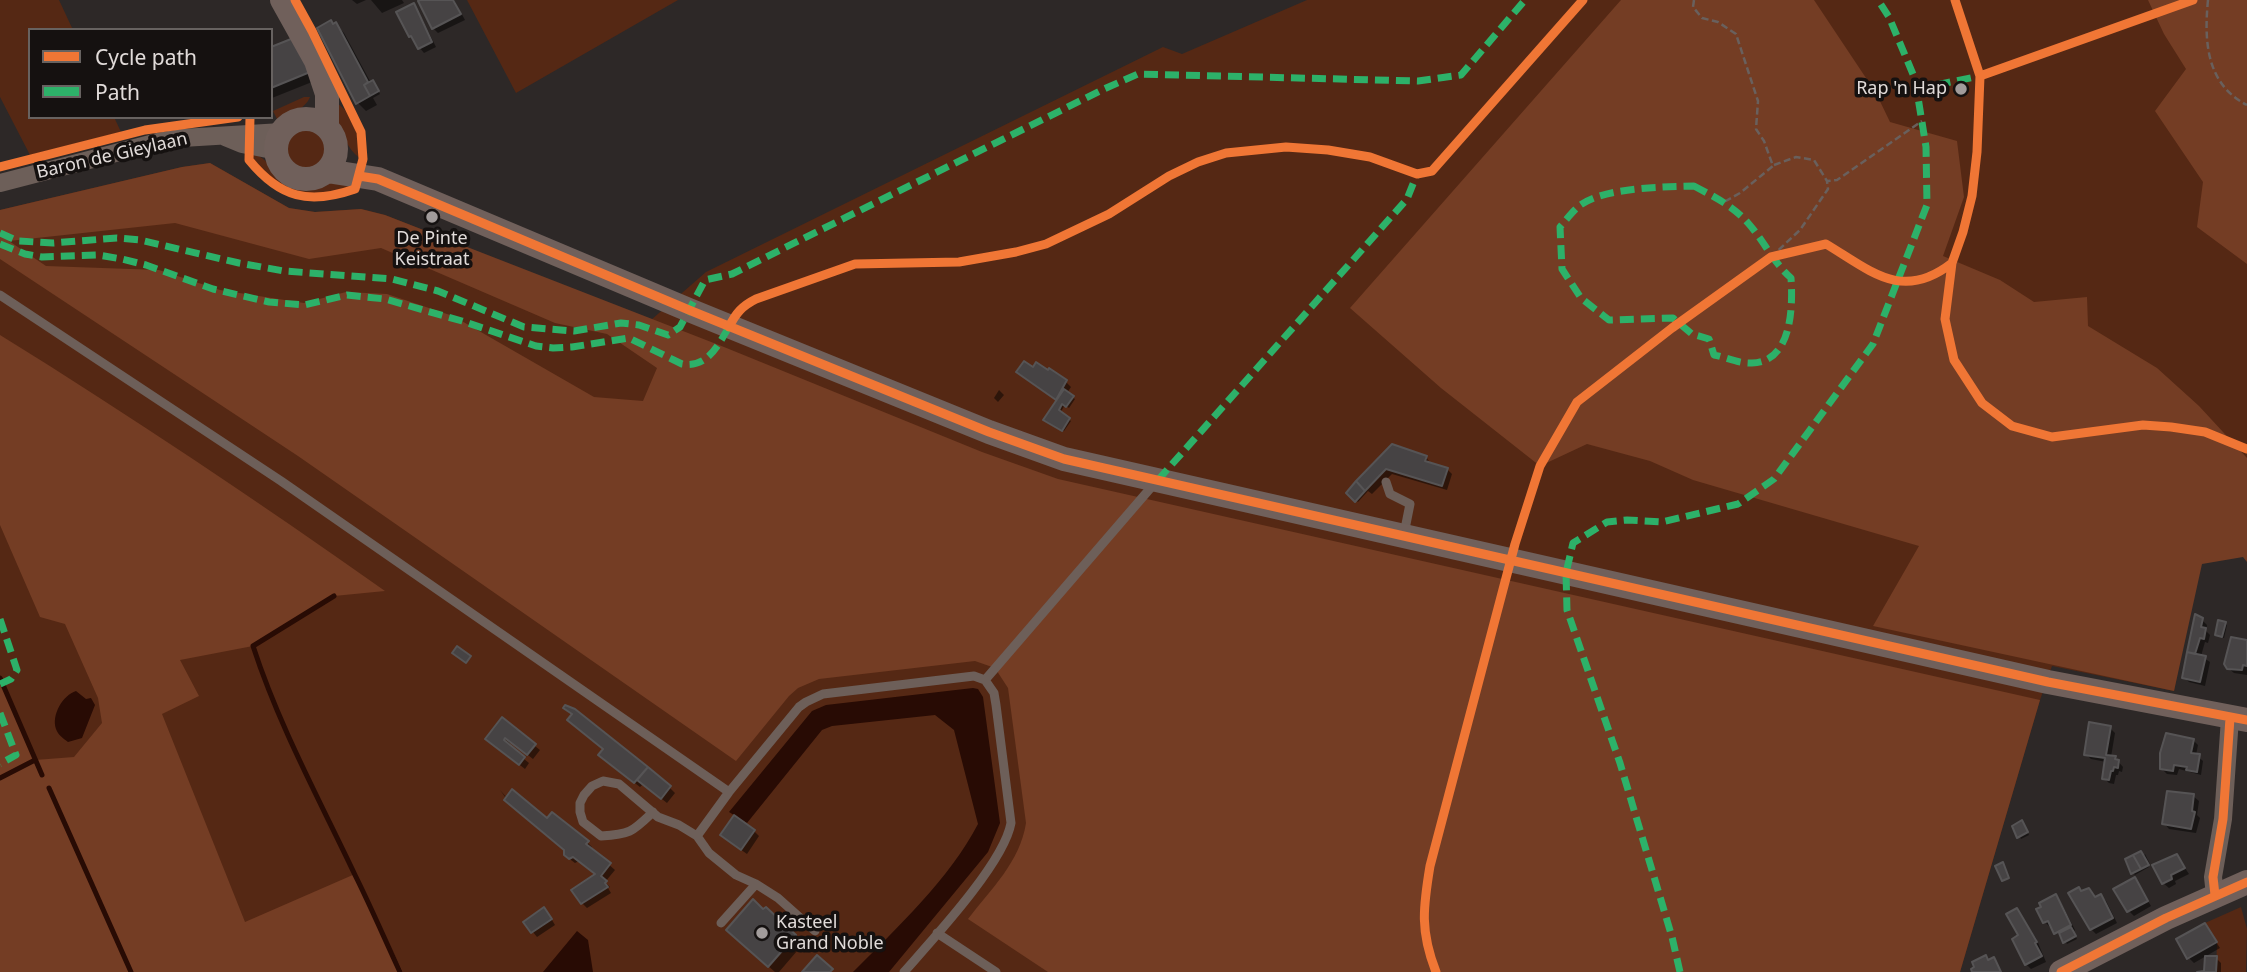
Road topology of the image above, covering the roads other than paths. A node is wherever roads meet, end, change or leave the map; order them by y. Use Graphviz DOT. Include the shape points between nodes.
graph roads {
  1 [pos="282,0"];
  2 [pos="279,142"];
  3 [pos="324,142"];
  4 [pos="0,183"];
  5 [pos="0,295"];
  6 [pos="1158,480"];
  7 [pos="1386,482"];
  8 [pos="1404,536"];
  9 [pos="985,680"];
  10 [pos="2239,719"];
  11 [pos="729,792"];
  12 [pos="653,812"];
  13 [pos="697,836"];
  14 [pos="2247,882"];
  15 [pos="756,884"];
  16 [pos="2214,895"];
  17 [pos="721,923"];
  18 [pos="815,931"];
  19 [pos="937,933"];
  20 [pos="904,972"];
  21 [pos="996,972"];
  22 [pos="2061,972"];
  1 -- 3 [label="street" via="305,38 327,94"];
  2 -- 3 [label="street" via="293,122"];
  2 -- 3 [label="street" via="283,167 296,177 312,178"];
  2 -- 4 [label="street, Baron de Gieylaan" via="242,144 225,137 182,138"];
  3 -- 6 [label="street" via="378,179 989,432 1064,459"];
  5 -- 11 [label="lane" via="281,481"];
  6 -- 8 [label="street"];
  6 -- 9 [label="lane"];
  7 -- 8 [label="lane" via="1390,494 1410,504"];
  8 -- 10 [label="street" via="2048,682"];
  9 -- 11 [label="lane" via="974,676 823,694 799,707"];
  9 -- 19 [label="lane" via="996,705 1009,834 998,858"];
  10 -- 16 [label="street" via="2213,877"];
  11 -- 13 [label="lane"];
  12 -- 12 [label="lane" via="620,784 603,780 592,786 580,803 583,822 601,836 626,834"];
  12 -- 13 [label="lane"];
  13 -- 15 [label="lane" via="709,853 736,875"];
  14 -- 16 [label="street"];
  15 -- 17 [label="lane"];
  15 -- 18 [label="lane"];
  16 -- 22 [label="street"];
  19 -- 20 [label="lane"];
  19 -- 21 [label="lane"];
}
